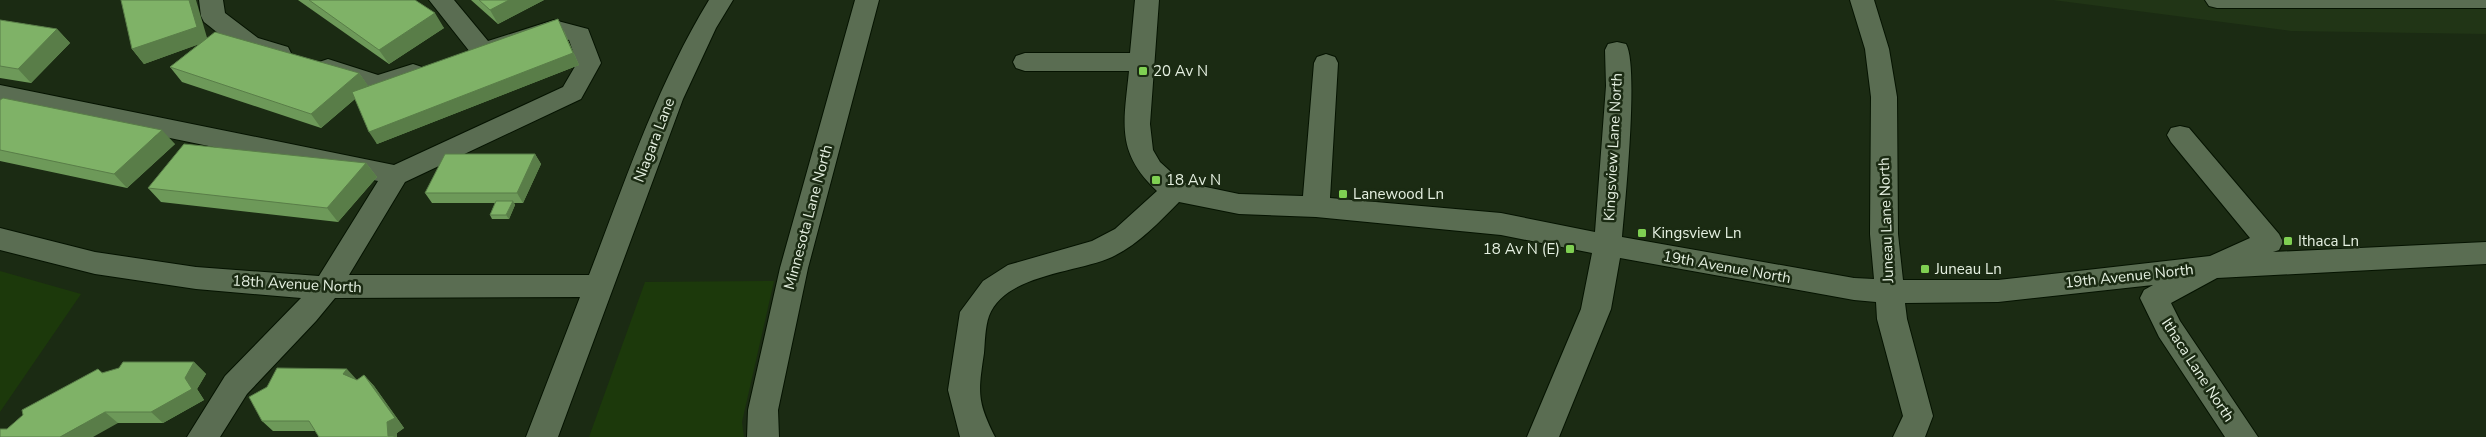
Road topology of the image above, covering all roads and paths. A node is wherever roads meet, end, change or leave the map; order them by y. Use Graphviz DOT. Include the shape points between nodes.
graph roads {
  1 [pos="211,0"];
  2 [pos="721,0"];
  3 [pos="867,0"];
  4 [pos="1147,0"];
  5 [pos="1862,0"];
  6 [pos="2217,0"];
  7 [pos="2459,0"];
  8 [pos="2486,0"];
  9 [pos="444,1"];
  10 [pos="1617,50"];
  11 [pos="483,51"];
  12 [pos="457,59"];
  13 [pos="1025,62"];
  14 [pos="1143,62"];
  15 [pos="1326,63"];
  16 [pos="431,67"];
  17 [pos="0,94"];
  18 [pos="2180,136"];
  19 [pos="396,175"];
  20 [pos="1174,191"];
  21 [pos="1316,208"];
  22 [pos="0,239"];
  23 [pos="1608,245"];
  24 [pos="2486,253"];
  25 [pos="2213,267"];
  26 [pos="599,286"];
  27 [pos="326,289"];
  28 [pos="1888,291"];
  29 [pos="203,437"];
  30 [pos="542,437"];
  31 [pos="763,437"];
  32 [pos="979,437"];
  33 [pos="1543,437"];
  34 [pos="1909,437"];
  35 [pos="2242,437"];
  1 -- 16 [label="street" via="213,16 249,44 378,84"];
  2 -- 26 [label="street, Niagara Lane" via="674,90"];
  3 -- 31 [label="street, Minnesota Lane North" via="794,268 763,410"];
  4 -- 14 [label="street"];
  5 -- 28 [label="street, Juneau Lane North" via="1877,50 1884,97 1884,234"];
  6 -- 7 [label="street"];
  7 -- 8 [label="street"];
  9 -- 11 [label="street"];
  10 -- 23 [label="street, Kingsview Lane North" via="1619,86"];
  11 -- 12 [label="street"];
  11 -- 19 [label="street" via="554,28 579,36 589,64 572,93"];
  13 -- 14 [label="street"];
  14 -- 20 [label="street" via="1137,124 1140,150 1150,169"];
  15 -- 21 [label="street"];
  17 -- 19 [label="street"];
  18 -- 25 [label="street, Ithaca Lane North" via="2269,242"];
  19 -- 27 [label="street"];
  20 -- 21 [label="street, 19th Avenue North" via="1239,204"];
  20 -- 32 [label="street" via="1125,237 1100,250 1018,273 993,289 975,312 963,390 972,429"];
  21 -- 23 [label="street, 19th Avenue North" via="1501,224"];
  22 -- 27 [label="street, 18th Avenue North" via="95,263 196,278"];
  23 -- 28 [label="street, 19th Avenue North" via="1808,281"];
  23 -- 33 [label="street" via="1596,309"];
  24 -- 25 [label="street, 19th Avenue North"];
  25 -- 28 [label="street, 19th Avenue North" via="1998,291"];
  25 -- 35 [label="street, Ithaca Lane North" via="2154,298 2169,329"];
  26 -- 27 [label="street, 18th Avenue North"];
  26 -- 30 [label="street, Niagara Lane"];
  27 -- 29 [label="street" via="306,314 236,385"];
  28 -- 34 [label="street, Juneau Lane North" via="1892,319 1918,416"];
}
